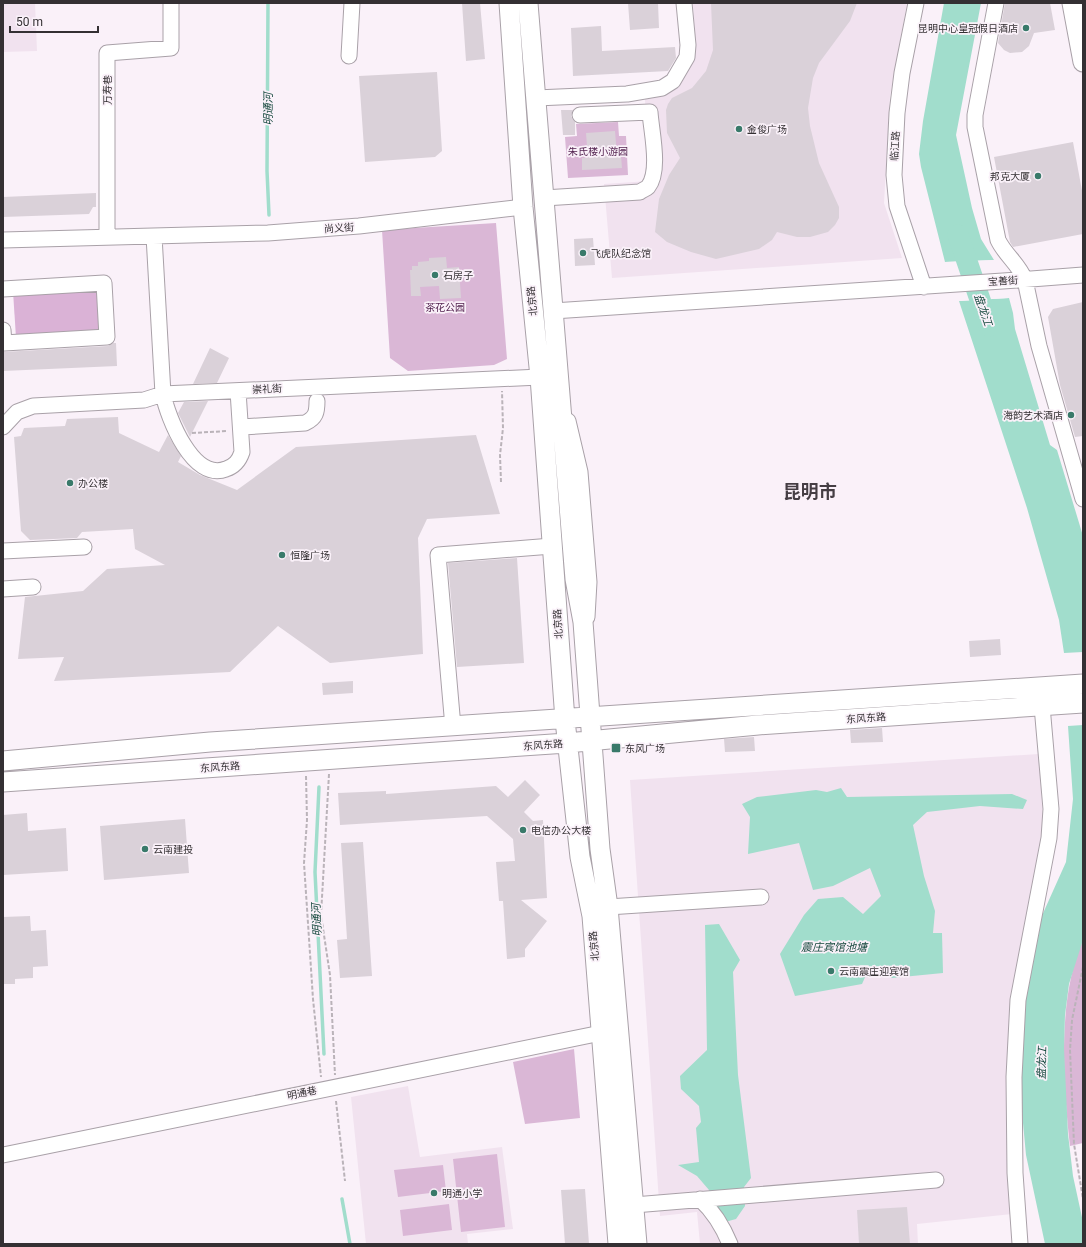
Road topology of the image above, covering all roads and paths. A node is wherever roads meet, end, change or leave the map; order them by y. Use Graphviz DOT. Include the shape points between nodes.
graph roads {
  1 [pos="171,3"];
  2 [pos="352,3"];
  3 [pos="509,3"];
  4 [pos="528,3"];
  5 [pos="684,3"];
  6 [pos="916,3"];
  7 [pos="996,3"];
  8 [pos="1072,3"];
  9 [pos="349,56"];
  10 [pos="1083,62"];
  11 [pos="536,98"];
  12 [pos="580,115"];
  13 [pos="544,198"];
  14 [pos="523,207"];
  15 [pos="107,236"];
  16 [pos="154,236"];
  17 [pos="3,240"];
  18 [pos="1083,275"];
  19 [pos="1021,280"];
  20 [pos="924,287"];
  21 [pos="3,289"];
  22 [pos="554,311"];
  23 [pos="3,330"];
  24 [pos="540,377"];
  25 [pos="501,378"];
  26 [pos="238,391"];
  27 [pos="163,394"];
  28 [pos="317,401"];
  29 [pos="3,427"];
  30 [pos="235,429"];
  31 [pos="197,432"];
  32 [pos="502,482"];
  33 [pos="1083,499"];
  34 [pos="552,546"];
  35 [pos="84,547"];
  36 [pos="3,551"];
  37 [pos="33,587"];
  38 [pos="3,589"];
  39 [pos="1083,684"];
  40 [pos="1083,704"];
  41 [pos="1042,706"];
  42 [pos="589,717"];
  43 [pos="565,720"];
  44 [pos="453,727"];
  45 [pos="591,741"];
  46 [pos="567,743"];
  47 [pos="328,760"];
  48 [pos="3,761"];
  49 [pos="306,761"];
  50 [pos="3,782"];
  51 [pos="761,897"];
  52 [pos="608,907"];
  53 [pos="1083,967"];
  54 [pos="602,1033"];
  55 [pos="329,1087"];
  56 [pos="3,1155"];
  57 [pos="936,1180"];
  58 [pos="344,1181"];
  59 [pos="705,1199"];
  60 [pos="1083,1199"];
  61 [pos="634,1205"];
  62 [pos="618,1244"];
  63 [pos="638,1244"];
  64 [pos="730,1244"];
  65 [pos="1020,1244"];
  1 -- 15 [label="street, 万寿巷" via="171,48 106,52"];
  2 -- 9 [label="street"];
  3 -- 14 [label="main road, 北京路"];
  4 -- 11 [label="main road, 北京路"];
  5 -- 11 [label="street" via="687,57 673,81 662,88 627,94"];
  6 -- 20 [label="street, 临江路" via="902,72 894,175 897,206"];
  7 -- 19 [label="street" via="975,127 998,240 1003,250 1022,271"];
  8 -- 10 [label="main road"];
  11 -- 13 [label="main road, 北京路"];
  12 -- 13 [label="street" via="650,112 655,150 653,173 648,187 640,192"];
  13 -- 22 [label="main road, 北京路"];
  14 -- 16 [label="street, 尚义街" via="359,226 268,233"];
  14 -- 24 [label="main road, 北京路"];
  15 -- 16 [label="street, 尚义街"];
  15 -- 17 [label="street, 尚义街"];
  16 -- 27 [label="street"];
  18 -- 19 [label="street, 宝善街"];
  19 -- 20 [label="street, 宝善街"];
  19 -- 33 [label="street"];
  20 -- 22 [label="street, 宝善街"];
  21 -- 23 [label="street" via="104,283 107,337 4,343"];
  22 -- 42 [label="main road, 北京路" via="575,579 583,622"];
  24 -- 25 [label="street, 崇礼街"];
  24 -- 34 [label="main road, 北京路"];
  25 -- 26 [label="street, 崇礼街"];
  25 -- 32 [label="path"];
  26 -- 27 [label="street, 崇礼街"];
  26 -- 30 [label="street"];
  27 -- 29 [label="street, 崇礼街" via="144,400 33,406 17,412"];
  27 -- 30 [label="street" via="169,418 187,450 196,461 212,470 228,468 240,458 243,447"];
  28 -- 30 [label="street" via="315,417 306,423"];
  30 -- 31 [label="path"];
  34 -- 43 [label="main road, 北京路"];
  34 -- 44 [label="street" via="438,554"];
  35 -- 36 [label="street"];
  37 -- 38 [label="street"];
  39 -- 42 [label="main road, 东风东路"];
  40 -- 41 [label="main road, 东风东路"];
  41 -- 45 [label="main road, 东风东路" via="758,725"];
  41 -- 65 [label="street" via="1051,808 1049,838 1018,1000 1014,1077 1014,1173"];
  42 -- 43 [label="main road, 东风东路"];
  42 -- 45 [label="main road, 北京路"];
  43 -- 44 [label="main road, 东风东路"];
  43 -- 46 [label="main road, 北京路"];
  44 -- 48 [label="main road, 东风东路" via="210,742"];
  45 -- 46 [label="main road, 东风东路"];
  45 -- 52 [label="main road, 北京路" via="600,849"];
  46 -- 47 [label="main road, 东风东路"];
  46 -- 54 [label="main road, 北京路" via="580,857 592,916"];
  47 -- 49 [label="main road, 东风东路"];
  47 -- 55 [label="path" via="322,915 330,975"];
  49 -- 50 [label="main road, 东风东路"];
  49 -- 55 [label="path" via="307,820 304,862 313,999"];
  51 -- 52 [label="street"];
  52 -- 61 [label="main road, 北京路"];
  53 -- 60 [label="path" via="1072,1020 1070,1050 1074,1144"];
  54 -- 55 [label="street, 明通巷" via="372,1086"];
  54 -- 62 [label="main road, 北京路"];
  55 -- 56 [label="street, 明通巷"];
  55 -- 58 [label="path"];
  57 -- 59 [label="street"];
  59 -- 61 [label="street"];
  59 -- 64 [label="street"];
  61 -- 63 [label="main road, 北京路"];
}
